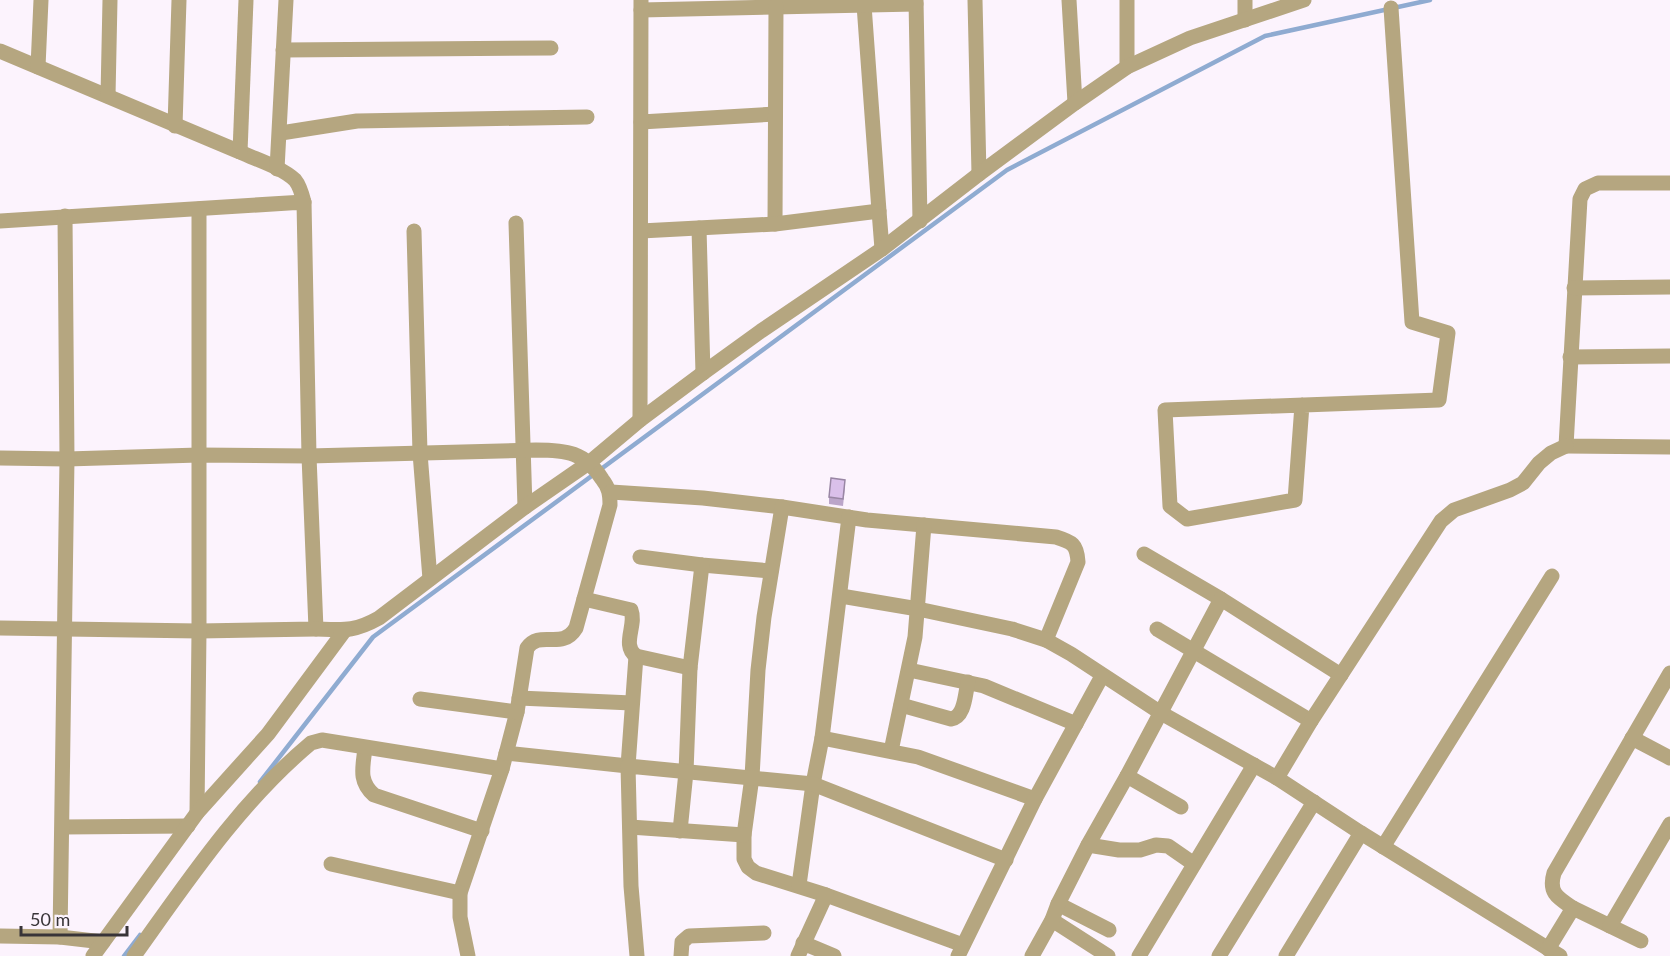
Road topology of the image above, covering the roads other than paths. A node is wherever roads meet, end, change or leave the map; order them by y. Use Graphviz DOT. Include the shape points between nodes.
graph roads {
  1 [pos="41,0"];
  2 [pos="110,0"];
  3 [pos="179,0"];
  4 [pos="246,0"];
  5 [pos="286,0"];
  6 [pos="975,0"];
  7 [pos="1070,0"];
  8 [pos="1127,0"];
  9 [pos="1245,0"];
  10 [pos="1304,0"];
  11 [pos="916,2"];
  12 [pos="641,5"];
  13 [pos="864,5"];
  14 [pos="776,6"];
  15 [pos="1391,9"];
  16 [pos="1245,20"];
  17 [pos="551,48"];
  18 [pos="283,50"];
  19 [pos="0,51"];
  20 [pos="1127,67"];
  21 [pos="38,68"];
  22 [pos="108,96"];
  23 [pos="1075,103"];
  24 [pos="776,114"];
  25 [pos="588,117"];
  26 [pos="641,122"];
  27 [pos="175,126"];
  28 [pos="280,134"];
  29 [pos="240,152"];
  30 [pos="278,169"];
  31 [pos="979,174"];
  32 [pos="1670,183"];
  33 [pos="304,202"];
  34 [pos="199,209"];
  35 [pos="879,210"];
  36 [pos="65,216"];
  37 [pos="0,221"];
  38 [pos="920,221"];
  39 [pos="516,223"];
  40 [pos="775,224"];
  41 [pos="699,228"];
  42 [pos="414,231"];
  43 [pos="641,231"];
  44 [pos="882,249"];
  45 [pos="1670,287"];
  46 [pos="1574,288"];
  47 [pos="1670,356"];
  48 [pos="1570,357"];
  49 [pos="703,372"];
  50 [pos="1302,405"];
  51 [pos="640,420"];
  52 [pos="1566,446"];
  53 [pos="1670,447"];
  54 [pos="523,450"];
  55 [pos="420,453"];
  56 [pos="199,455"];
  57 [pos="309,456"];
  58 [pos="0,458"];
  59 [pos="68,459"];
  60 [pos="593,466"];
  61 [pos="609,489"];
  62 [pos="525,507"];
  63 [pos="782,507"];
  64 [pos="849,517"];
  65 [pos="924,525"];
  66 [pos="1144,554"];
  67 [pos="640,557"];
  68 [pos="702,565"];
  69 [pos="771,571"];
  70 [pos="1552,576"];
  71 [pos="430,579"];
  72 [pos="841,596"];
  73 [pos="584,599"];
  74 [pos="1221,599"];
  75 [pos="918,609"];
  76 [pos="0,628"];
  77 [pos="316,628"];
  78 [pos="1157,628"];
  79 [pos="65,630"];
  80 [pos="345,630"];
  81 [pos="199,631"];
  82 [pos="1046,640"];
  83 [pos="1193,650"];
  84 [pos="636,656"];
  85 [pos="690,668"];
  86 [pos="909,670"];
  87 [pos="1670,673"];
  88 [pos="1341,675"];
  89 [pos="1102,676"];
  90 [pos="968,682"];
  91 [pos="420,699"];
  92 [pos="632,703"];
  93 [pos="518,705"];
  94 [pos="901,705"];
  95 [pos="1161,713"];
  96 [pos="1311,722"];
  97 [pos="1076,724"];
  98 [pos="822,738"];
  99 [pos="1632,738"];
  100 [pos="365,748"];
  101 [pos="891,751"];
  102 [pos="506,753"];
  103 [pos="1670,758"];
  104 [pos="1254,765"];
  105 [pos="628,766"];
  106 [pos="502,769"];
  107 [pos="686,772"];
  108 [pos="1127,776"];
  109 [pos="752,777"];
  110 [pos="1277,778"];
  111 [pos="813,784"];
  112 [pos="1035,800"];
  113 [pos="1314,802"];
  114 [pos="1181,807"];
  115 [pos="197,813"];
  116 [pos="1670,824"];
  117 [pos="188,826"];
  118 [pos="63,827"];
  119 [pos="630,827"];
  120 [pos="482,831"];
  121 [pos="680,831"];
  122 [pos="1360,833"];
  123 [pos="744,835"];
  124 [pos="1088,845"];
  125 [pos="1383,847"];
  126 [pos="1006,860"];
  127 [pos="331,864"];
  128 [pos="1194,864"];
  129 [pos="799,885"];
  130 [pos="460,893"];
  131 [pos="826,895"];
  132 [pos="1058,904"];
  133 [pos="1573,908"];
  134 [pos="1053,920"];
  135 [pos="1610,926"];
  136 [pos="1109,930"];
  137 [pos="764,933"];
  138 [pos="0,936"];
  139 [pos="60,937"];
  140 [pos="1641,941"];
  141 [pos="103,942"];
  142 [pos="800,950"];
  143 [pos="960,951"];
  144 [pos="1554,952"];
  145 [pos="93,956"];
  146 [pos="134,956"];
  147 [pos="468,956"];
  148 [pos="637,956"];
  149 [pos="681,956"];
  150 [pos="834,956"];
  151 [pos="1032,956"];
  152 [pos="1108,956"];
  153 [pos="1139,956"];
  154 [pos="1219,956"];
  155 [pos="1286,956"];
  1 -- 21 [label="street"];
  2 -- 22 [label="street"];
  3 -- 27 [label="street"];
  4 -- 29 [label="street"];
  5 -- 18 [label="street"];
  6 -- 31 [label="street"];
  7 -- 23 [label="street"];
  8 -- 20 [label="street"];
  9 -- 16 [label="street"];
  10 -- 16 [label="street"];
  11 -- 13 [label="street"];
  11 -- 38 [label="street"];
  12 -- 14 [label="street"];
  12 -- 26 [label="street"];
  13 -- 14 [label="street"];
  13 -- 35 [label="street"];
  14 -- 24 [label="street"];
  15 -- 50 [label="street" via="1412,322 1448,333 1439,400"];
  16 -- 20 [label="street" via="1190,38"];
  17 -- 18 [label="street"];
  18 -- 28 [label="street"];
  19 -- 21 [label="street"];
  20 -- 23 [label="street"];
  21 -- 22 [label="street"];
  22 -- 27 [label="street"];
  23 -- 31 [label="street"];
  24 -- 26 [label="street"];
  24 -- 40 [label="street"];
  25 -- 28 [label="street" via="357,121"];
  26 -- 43 [label="street"];
  27 -- 29 [label="street"];
  28 -- 30 [label="street"];
  29 -- 30 [label="street"];
  30 -- 33 [label="street" via="294,180"];
  31 -- 38 [label="street"];
  32 -- 46 [label="street" via="1598,183 1585,189 1580,199"];
  33 -- 34 [label="street"];
  33 -- 57 [label="street"];
  34 -- 36 [label="street"];
  34 -- 56 [label="street"];
  35 -- 40 [label="street"];
  35 -- 44 [label="street"];
  36 -- 37 [label="street"];
  36 -- 59 [label="street"];
  38 -- 44 [label="street"];
  39 -- 54 [label="street"];
  40 -- 41 [label="street"];
  41 -- 43 [label="street"];
  41 -- 49 [label="street"];
  42 -- 55 [label="street"];
  43 -- 51 [label="street"];
  44 -- 49 [label="street"];
  45 -- 46 [label="street"];
  46 -- 48 [label="street"];
  47 -- 48 [label="street"];
  48 -- 52 [label="street"];
  49 -- 51 [label="street"];
  50 -- 50 [label="street" via="1165,410 1170,506 1187,519 1295,500"];
  51 -- 60 [label="street"];
  52 -- 53 [label="street"];
  52 -- 88 [label="street" via="1539,463 1523,483 1454,510 1441,521"];
  54 -- 55 [label="street"];
  54 -- 60 [label="street" via="559,450"];
  54 -- 62 [label="street"];
  55 -- 57 [label="street"];
  55 -- 71 [label="street"];
  56 -- 57 [label="street"];
  56 -- 59 [label="street"];
  56 -- 81 [label="street"];
  57 -- 77 [label="street"];
  58 -- 59 [label="street"];
  59 -- 79 [label="street"];
  60 -- 61 [label="street"];
  60 -- 62 [label="street"];
  61 -- 63 [label="street"];
  61 -- 73 [label="street" via="610,505"];
  62 -- 71 [label="street"];
  63 -- 64 [label="street"];
  63 -- 69 [label="street"];
  64 -- 65 [label="street"];
  64 -- 72 [label="street"];
  65 -- 75 [label="street"];
  65 -- 82 [label="street" via="1056,537 1070,542 1077,550 1078,562"];
  66 -- 74 [label="street"];
  67 -- 68 [label="street"];
  68 -- 69 [label="street"];
  68 -- 85 [label="street"];
  69 -- 109 [label="street" via="758,670"];
  70 -- 125 [label="street"];
  71 -- 80 [label="street" via="363,627"];
  72 -- 75 [label="street"];
  72 -- 98 [label="street"];
  73 -- 84 [label="street" via="631,610 629,646"];
  73 -- 93 [label="street" via="572,636 531,642 526,648"];
  74 -- 83 [label="street"];
  74 -- 88 [label="street"];
  75 -- 82 [label="street" via="1012,628"];
  75 -- 86 [label="street"];
  76 -- 79 [label="street"];
  77 -- 80 [label="street"];
  77 -- 81 [label="street"];
  78 -- 83 [label="street"];
  79 -- 81 [label="street"];
  79 -- 118 [label="street"];
  80 -- 115 [label="street" via="268,734"];
  81 -- 115 [label="street"];
  82 -- 89 [label="street"];
  83 -- 95 [label="street"];
  83 -- 96 [label="street"];
  84 -- 85 [label="street"];
  84 -- 92 [label="street"];
  85 -- 107 [label="street"];
  86 -- 90 [label="street"];
  86 -- 94 [label="street"];
  87 -- 99 [label="street"];
  88 -- 96 [label="street"];
  89 -- 95 [label="street"];
  89 -- 97 [label="street"];
  90 -- 94 [label="street" via="956,719"];
  90 -- 97 [label="street"];
  91 -- 93 [label="street"];
  92 -- 93 [label="street"];
  92 -- 105 [label="street"];
  93 -- 102 [label="street"];
  94 -- 101 [label="street"];
  95 -- 104 [label="street"];
  95 -- 108 [label="street"];
  96 -- 110 [label="street"];
  97 -- 112 [label="street"];
  98 -- 101 [label="street"];
  98 -- 111 [label="street"];
  99 -- 103 [label="street"];
  99 -- 133 [label="street" via="1554,873 1553,890"];
  100 -- 106 [label="street"];
  100 -- 120 [label="street" via="362,777 365,788 374,795"];
  100 -- 146 [label="street" via="322,740 299,753 242,812"];
  101 -- 112 [label="street" via="928,760"];
  102 -- 105 [label="street"];
  102 -- 106 [label="street"];
  104 -- 110 [label="street"];
  104 -- 128 [label="street"];
  105 -- 107 [label="street"];
  105 -- 119 [label="street"];
  106 -- 120 [label="street"];
  107 -- 109 [label="street"];
  107 -- 121 [label="street"];
  108 -- 114 [label="street"];
  108 -- 124 [label="street"];
  109 -- 111 [label="street"];
  109 -- 123 [label="street"];
  110 -- 113 [label="street"];
  111 -- 126 [label="street"];
  111 -- 129 [label="street"];
  112 -- 126 [label="street"];
  113 -- 122 [label="street"];
  113 -- 154 [label="street"];
  115 -- 117 [label="street"];
  116 -- 135 [label="street"];
  117 -- 118 [label="street"];
  117 -- 141 [label="street"];
  118 -- 139 [label="street"];
  119 -- 121 [label="street"];
  119 -- 148 [label="street"];
  120 -- 130 [label="street"];
  121 -- 123 [label="street"];
  122 -- 125 [label="street"];
  122 -- 155 [label="street"];
  123 -- 129 [label="street" via="748,867"];
  124 -- 128 [label="street" via="1119,850 1168,846"];
  124 -- 132 [label="street"];
  125 -- 144 [label="street"];
  126 -- 143 [label="street"];
  127 -- 130 [label="street"];
  128 -- 153 [label="street"];
  129 -- 131 [label="street"];
  130 -- 147 [label="street" via="460,917"];
  131 -- 142 [label="street"];
  131 -- 143 [label="street"];
  132 -- 134 [label="street"];
  132 -- 136 [label="street"];
  133 -- 135 [label="street"];
  133 -- 144 [label="street"];
  134 -- 151 [label="street"];
  134 -- 152 [label="street"];
  135 -- 140 [label="street"];
  137 -- 149 [label="street" via="689,936 682,942"];
  138 -- 139 [label="street"];
  139 -- 141 [label="street"];
  141 -- 145 [label="street"];
  142 -- 150 [label="street"];
}
